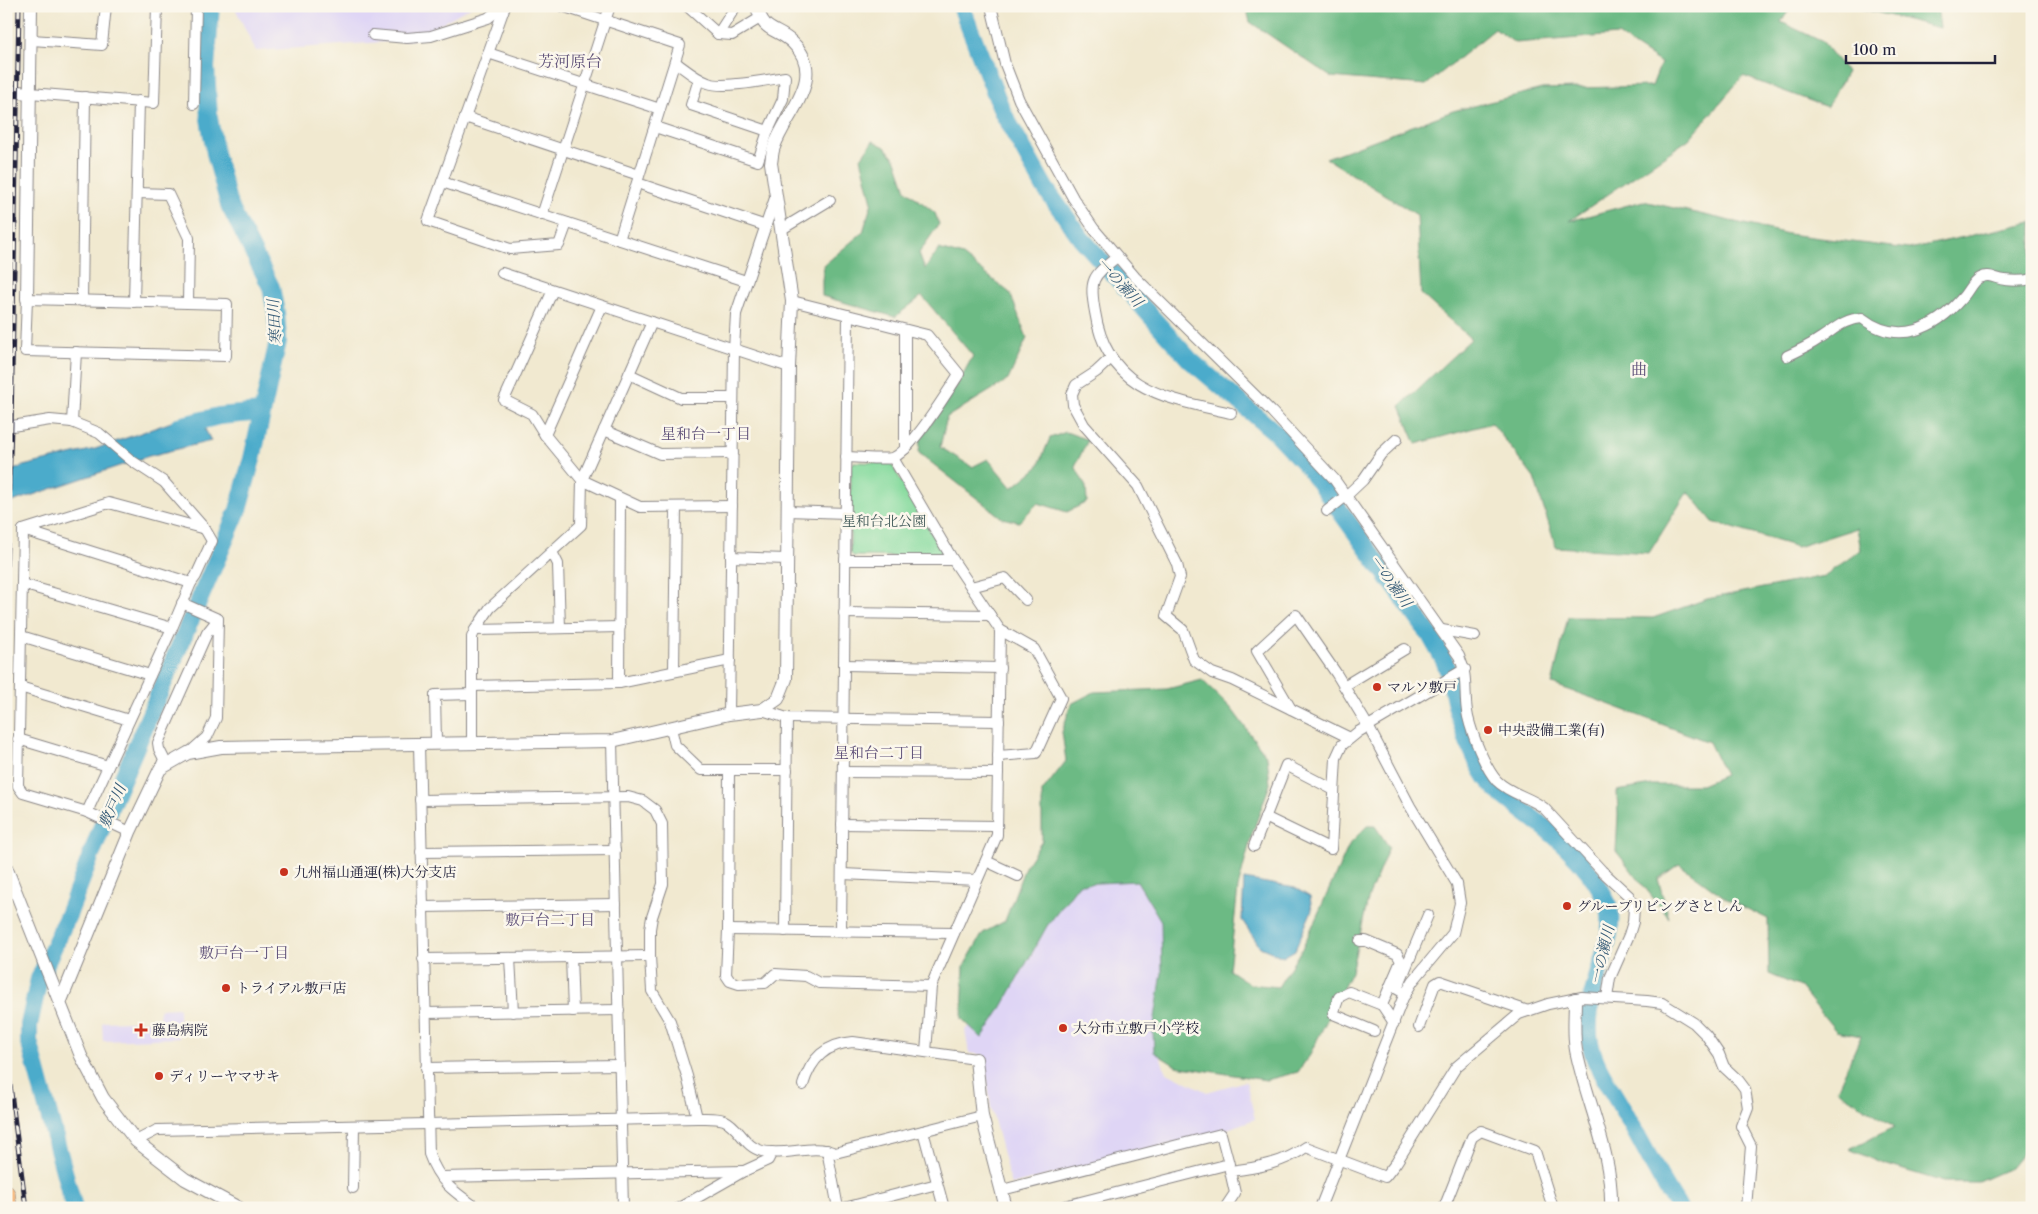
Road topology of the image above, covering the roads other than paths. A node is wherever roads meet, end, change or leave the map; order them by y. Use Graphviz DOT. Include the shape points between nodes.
graph roads {
  1 [pos="31,6"];
  2 [pos="106,6"];
  3 [pos="157,6"];
  4 [pos="196,6"];
  5 [pos="504,6"];
  6 [pos="562,6"];
  7 [pos="610,6"];
  8 [pos="687,6"];
  9 [pos="736,6"];
  10 [pos="991,6"];
  11 [pos="758,12"];
  12 [pos="605,21"];
  13 [pos="718,34"];
  14 [pos="373,35"];
  15 [pos="32,40"];
  16 [pos="488,53"];
  17 [pos="675,62"];
  18 [pos="699,79"];
  19 [pos="584,85"];
  20 [pos="6,91"];
  21 [pos="30,93"];
  22 [pos="85,97"];
  23 [pos="139,101"];
  24 [pos="194,104"];
  25 [pos="660,109"];
  26 [pos="465,117"];
  27 [pos="654,127"];
  28 [pos="768,130"];
  29 [pos="563,150"];
  30 [pos="772,159"];
  31 [pos="758,161"];
  32 [pos="641,180"];
  33 [pos="442,182"];
  34 [pos="137,193"];
  35 [pos="775,198"];
  36 [pos="830,200"];
  37 [pos="542,215"];
  38 [pos="566,223"];
  39 [pos="766,226"];
  40 [pos="782,229"];
  41 [pos="619,240"];
  42 [pos="1114,260"];
  43 [pos="502,273"];
  44 [pos="2032,279"];
  45 [pos="746,281"];
  46 [pos="553,290"];
  47 [pos="27,299"];
  48 [pos="82,301"];
  49 [pos="792,301"];
  50 [pos="134,302"];
  51 [pos="188,303"];
  52 [pos="602,306"];
  53 [pos="848,316"];
  54 [pos="652,322"];
  55 [pos="905,330"];
  56 [pos="734,349"];
  57 [pos="76,352"];
  58 [pos="1787,356"];
  59 [pos="1111,358"];
  60 [pos="789,367"];
  61 [pos="629,374"];
  62 [pos="733,398"];
  63 [pos="1231,413"];
  64 [pos="72,422"];
  65 [pos="6,427"];
  66 [pos="604,430"];
  67 [pos="545,435"];
  68 [pos="1397,439"];
  69 [pos="905,449"];
  70 [pos="733,453"];
  71 [pos="846,457"];
  72 [pos="893,458"];
  73 [pos="582,480"];
  74 [pos="1345,498"];
  75 [pos="620,499"];
  76 [pos="732,506"];
  77 [pos="676,507"];
  78 [pos="1329,510"];
  79 [pos="788,511"];
  80 [pos="846,513"];
  81 [pos="205,529"];
  82 [pos="23,530"];
  83 [pos="552,552"];
  84 [pos="731,557"];
  85 [pos="787,559"];
  86 [pos="845,560"];
  87 [pos="953,560"];
  88 [pos="191,582"];
  89 [pos="22,584"];
  90 [pos="971,587"];
  91 [pos="1026,600"];
  92 [pos="186,605"];
  93 [pos="844,613"];
  94 [pos="990,615"];
  95 [pos="214,617"];
  96 [pos="620,627"];
  97 [pos="172,628"];
  98 [pos="560,628"];
  99 [pos="475,630"];
  100 [pos="1000,630"];
  101 [pos="1442,630"];
  102 [pos="21,636"];
  103 [pos="1475,636"];
  104 [pos="1405,648"];
  105 [pos="730,660"];
  106 [pos="844,665"];
  107 [pos="1000,668"];
  108 [pos="1462,670"];
  109 [pos="674,671"];
  110 [pos="150,675"];
  111 [pos="619,683"];
  112 [pos="1344,686"];
  113 [pos="20,687"];
  114 [pos="472,690"];
  115 [pos="1291,709"];
  116 [pos="762,710"];
  117 [pos="729,714"];
  118 [pos="788,718"];
  119 [pos="843,718"];
  120 [pos="129,720"];
  121 [pos="999,721"];
  122 [pos="1368,726"];
  123 [pos="671,728"];
  124 [pos="1350,738"];
  125 [pos="18,739"];
  126 [pos="612,741"];
  127 [pos="436,742"];
  128 [pos="472,742"];
  129 [pos="419,744"];
  130 [pos="188,753"];
  131 [pos="998,756"];
  132 [pos="108,766"];
  133 [pos="160,769"];
  134 [pos="729,770"];
  135 [pos="787,770"];
  136 [pos="843,772"];
  137 [pos="998,773"];
  138 [pos="1334,790"];
  139 [pos="613,797"];
  140 [pos="420,800"];
  141 [pos="91,814"];
  142 [pos="1265,817"];
  143 [pos="842,824"];
  144 [pos="997,826"];
  145 [pos="126,830"];
  146 [pos="1254,846"];
  147 [pos="615,850"];
  148 [pos="421,852"];
  149 [pos="986,861"];
  150 [pos="6,867"];
  151 [pos="842,874"];
  152 [pos="1018,876"];
  153 [pos="977,880"];
  154 [pos="616,904"];
  155 [pos="422,907"];
  156 [pos="1428,915"];
  157 [pos="728,930"];
  158 [pos="785,931"];
  159 [pos="841,932"];
  160 [pos="954,933"];
  161 [pos="1360,941"];
  162 [pos="617,956"];
  163 [pos="650,956"];
  164 [pos="571,957"];
  165 [pos="510,958"];
  166 [pos="423,959"];
  167 [pos="931,986"];
  168 [pos="1406,994"];
  169 [pos="1578,998"];
  170 [pos="1605,998"];
  171 [pos="60,1003"];
  172 [pos="1382,1005"];
  173 [pos="618,1010"];
  174 [pos="1528,1010"];
  175 [pos="573,1011"];
  176 [pos="513,1012"];
  177 [pos="424,1013"];
  178 [pos="1394,1024"];
  179 [pos="1418,1027"];
  180 [pos="1374,1031"];
  181 [pos="926,1052"];
  182 [pos="976,1059"];
  183 [pos="620,1065"];
  184 [pos="426,1068"];
  185 [pos="803,1085"];
  186 [pos="982,1116"];
  187 [pos="697,1118"];
  188 [pos="621,1120"];
  189 [pos="427,1124"];
  190 [pos="354,1126"];
  191 [pos="923,1131"];
  192 [pos="136,1142"];
  193 [pos="826,1150"];
  194 [pos="772,1152"];
  195 [pos="1339,1158"];
  196 [pos="744,1171"];
  197 [pos="622,1173"];
  198 [pos="441,1178"];
  199 [pos="937,1184"];
  200 [pos="353,1188"];
  201 [pos="1002,1190"];
  202 [pos="6,1194"];
  203 [pos="8,1208"];
  204 [pos="239,1208"];
  205 [pos="477,1208"];
  206 [pos="623,1208"];
  207 [pos="679,1208"];
  208 [pos="838,1208"];
  209 [pos="844,1208"];
  210 [pos="944,1208"];
  211 [pos="1006,1208"];
  212 [pos="1057,1208"];
  213 [pos="1225,1208"];
  214 [pos="1320,1208"];
  215 [pos="1444,1208"];
  216 [pos="1553,1208"];
  217 [pos="1611,1208"];
  218 [pos="1746,1208"];
  1 -- 15 [label="street"];
  2 -- 15 [label="street" via="102,45"];
  3 -- 23 [label="street" via="154,102"];
  4 -- 24 [label="street"];
  5 -- 14 [label="street" via="488,18 431,36"];
  5 -- 16 [label="street"];
  6 -- 12 [label="street"];
  7 -- 12 [label="street"];
  8 -- 13 [label="street"];
  9 -- 13 [label="street"];
  10 -- 42 [label="street" via="1005,64 1019,100 1072,198"];
  11 -- 13 [label="street" via="732,35"];
  11 -- 30 [label="street" via="765,25 792,41 803,54 807,74 802,94 774,147"];
  12 -- 17 [label="street" via="680,45"];
  12 -- 19 [label="street"];
  15 -- 21 [label="street"];
  16 -- 19 [label="street"];
  16 -- 26 [label="street"];
  17 -- 18 [label="street"];
  17 -- 25 [label="street"];
  18 -- 28 [label="street" via="691,105"];
  18 -- 28 [label="street" via="722,84 785,77 783,99"];
  19 -- 25 [label="street"];
  19 -- 29 [label="street"];
  20 -- 21 [label="street"];
  21 -- 22 [label="street"];
  21 -- 47 [label="street"];
  22 -- 23 [label="street"];
  22 -- 48 [label="street"];
  23 -- 34 [label="street"];
  25 -- 27 [label="street"];
  26 -- 29 [label="street"];
  26 -- 33 [label="street"];
  27 -- 31 [label="street"];
  27 -- 32 [label="street"];
  28 -- 31 [label="street"];
  29 -- 32 [label="street"];
  29 -- 37 [label="street"];
  30 -- 31 [label="street"];
  30 -- 35 [label="street"];
  32 -- 39 [label="street"];
  32 -- 41 [label="street"];
  33 -- 37 [label="street"];
  33 -- 38 [label="street" via="428,221 510,249 559,245"];
  34 -- 50 [label="street"];
  34 -- 51 [label="street" via="168,194 189,238"];
  35 -- 39 [label="street"];
  35 -- 40 [label="street"];
  36 -- 40 [label="street"];
  37 -- 38 [label="street"];
  38 -- 41 [label="street"];
  39 -- 45 [label="street"];
  40 -- 49 [label="street"];
  41 -- 45 [label="street"];
  42 -- 59 [label="street" via="1097,272 1092,291 1097,325"];
  42 -- 74 [label="street" via="1289,429 1334,479"];
  43 -- 46 [label="street"];
  44 -- 58 [label="street" via="2003,280 1987,275 1976,279 1945,316 1922,330 1895,332 1870,325 1862,318 1852,318"];
  45 -- 56 [label="street" via="736,314"];
  46 -- 52 [label="street"];
  46 -- 67 [label="street" via="504,400 532,414"];
  47 -- 48 [label="street"];
  47 -- 57 [label="street" via="25,350"];
  48 -- 50 [label="street"];
  49 -- 53 [label="street"];
  49 -- 60 [label="street"];
  50 -- 51 [label="street"];
  51 -- 57 [label="street" via="227,304 226,356"];
  52 -- 54 [label="street"];
  52 -- 67 [label="street"];
  53 -- 55 [label="street"];
  53 -- 71 [label="street"];
  54 -- 56 [label="street"];
  54 -- 61 [label="street"];
  55 -- 69 [label="street"];
  55 -- 69 [label="street" via="926,335 959,374"];
  56 -- 60 [label="street"];
  56 -- 62 [label="street"];
  57 -- 64 [label="street"];
  59 -- 63 [label="street" via="1143,388 1168,398"];
  59 -- 115 [label="street" via="1076,385 1072,394 1073,405 1084,425 1138,486 1177,564 1180,577 1166,616 1183,630 1194,660 1212,674 1232,680"];
  60 -- 79 [label="street"];
  61 -- 62 [label="street" via="681,398"];
  61 -- 66 [label="street"];
  62 -- 70 [label="street"];
  64 -- 65 [label="street" via="50,420"];
  64 -- 81 [label="street" via="99,433 164,482"];
  66 -- 70 [label="street" via="660,454"];
  66 -- 73 [label="street"];
  67 -- 73 [label="street"];
  68 -- 74 [label="street"];
  69 -- 72 [label="street"];
  70 -- 76 [label="street"];
  71 -- 72 [label="street"];
  71 -- 80 [label="street"];
  72 -- 87 [label="street"];
  73 -- 75 [label="street"];
  73 -- 83 [label="street" via="581,525"];
  74 -- 78 [label="street"];
  74 -- 101 [label="street"];
  75 -- 77 [label="street" via="640,507"];
  75 -- 96 [label="street"];
  76 -- 77 [label="street"];
  76 -- 84 [label="street"];
  77 -- 109 [label="street"];
  79 -- 80 [label="street"];
  79 -- 85 [label="street"];
  80 -- 86 [label="street"];
  81 -- 82 [label="street" via="109,503"];
  81 -- 88 [label="street" via="212,541"];
  82 -- 88 [label="street"];
  82 -- 89 [label="street"];
  83 -- 98 [label="street" via="558,564"];
  83 -- 99 [label="street" via="490,608"];
  84 -- 85 [label="street"];
  84 -- 105 [label="street"];
  85 -- 116 [label="street" via="786,679 778,699"];
  86 -- 87 [label="street"];
  86 -- 93 [label="street"];
  87 -- 90 [label="street"];
  88 -- 92 [label="street"];
  89 -- 97 [label="street"];
  89 -- 102 [label="street"];
  90 -- 91 [label="street" via="1005,578"];
  90 -- 94 [label="street"];
  92 -- 95 [label="street"];
  92 -- 97 [label="street"];
  93 -- 94 [label="street"];
  93 -- 106 [label="street"];
  94 -- 100 [label="street"];
  95 -- 130 [label="street" via="216,718 207,737"];
  95 -- 133 [label="street" via="158,742 164,759"];
  96 -- 98 [label="street"];
  96 -- 111 [label="street"];
  97 -- 110 [label="street"];
  98 -- 99 [label="street"];
  99 -- 114 [label="street" via="472,637"];
  100 -- 107 [label="street"];
  100 -- 131 [label="street" via="1034,649 1061,698 1036,753"];
  101 -- 103 [label="street"];
  101 -- 108 [label="street" via="1459,656"];
  102 -- 110 [label="street"];
  102 -- 113 [label="street"];
  104 -- 112 [label="street"];
  105 -- 109 [label="street"];
  105 -- 117 [label="street"];
  106 -- 107 [label="street"];
  106 -- 119 [label="street"];
  107 -- 121 [label="street"];
  108 -- 122 [label="street"];
  108 -- 170 [label="street" via="1468,716 1487,765 1497,780 1544,808 1629,896 1634,907 1633,922"];
  109 -- 111 [label="street"];
  110 -- 120 [label="street"];
  111 -- 114 [label="street"];
  112 -- 115 [label="street" via="1296,615 1257,651"];
  112 -- 122 [label="street"];
  113 -- 120 [label="street"];
  113 -- 125 [label="street"];
  114 -- 127 [label="street" via="435,695"];
  114 -- 128 [label="street"];
  115 -- 124 [label="street"];
  116 -- 117 [label="street"];
  116 -- 118 [label="street"];
  117 -- 123 [label="street"];
  118 -- 119 [label="street"];
  118 -- 135 [label="street"];
  119 -- 121 [label="street"];
  119 -- 136 [label="street"];
  120 -- 132 [label="street"];
  121 -- 131 [label="street"];
  122 -- 124 [label="street"];
  122 -- 168 [label="street" via="1410,806 1457,884 1460,903 1452,933"];
  123 -- 126 [label="street"];
  123 -- 134 [label="street" via="675,745 701,770"];
  124 -- 138 [label="street" via="1342,745 1336,758"];
  125 -- 132 [label="street"];
  125 -- 141 [label="street" via="18,786 23,793"];
  126 -- 128 [label="street"];
  126 -- 139 [label="street"];
  127 -- 128 [label="street"];
  127 -- 129 [label="street"];
  129 -- 130 [label="street" via="221,747"];
  129 -- 140 [label="street"];
  130 -- 133 [label="street"];
  131 -- 137 [label="street"];
  132 -- 141 [label="street"];
  133 -- 145 [label="street"];
  134 -- 135 [label="street"];
  134 -- 157 [label="street"];
  135 -- 158 [label="street"];
  136 -- 137 [label="street"];
  136 -- 143 [label="street"];
  137 -- 144 [label="street"];
  138 -- 142 [label="street" via="1286,766"];
  138 -- 142 [label="street" via="1331,849"];
  139 -- 140 [label="street"];
  139 -- 147 [label="street"];
  139 -- 163 [label="street" via="643,801 655,810 662,824 663,884 652,917"];
  140 -- 148 [label="street"];
  141 -- 145 [label="street"];
  142 -- 146 [label="street"];
  143 -- 144 [label="street"];
  143 -- 151 [label="street"];
  144 -- 149 [label="street" via="997,835"];
  145 -- 171 [label="street"];
  147 -- 148 [label="street"];
  147 -- 154 [label="street"];
  148 -- 155 [label="street"];
  149 -- 152 [label="street"];
  149 -- 153 [label="street"];
  150 -- 171 [label="street"];
  151 -- 153 [label="street"];
  151 -- 159 [label="street"];
  153 -- 160 [label="street"];
  154 -- 155 [label="street"];
  154 -- 162 [label="street"];
  155 -- 166 [label="street"];
  156 -- 168 [label="street" via="1397,989"];
  157 -- 158 [label="street"];
  157 -- 167 [label="street" via="726,975 730,981 739,984 765,983 775,974 806,976 819,983"];
  158 -- 159 [label="street"];
  159 -- 160 [label="street"];
  160 -- 167 [label="street"];
  161 -- 172 [label="street" via="1397,954 1401,961"];
  162 -- 163 [label="street"];
  162 -- 164 [label="street"];
  162 -- 173 [label="street"];
  163 -- 187 [label="street" via="652,990 670,1021"];
  164 -- 165 [label="street"];
  164 -- 175 [label="street"];
  165 -- 166 [label="street"];
  165 -- 176 [label="street"];
  166 -- 177 [label="street"];
  167 -- 181 [label="street"];
  168 -- 178 [label="street"];
  169 -- 170 [label="street"];
  169 -- 174 [label="street"];
  169 -- 217 [label="street" via="1576,1049 1609,1176"];
  170 -- 218 [label="street" via="1662,1004 1694,1023 1719,1054 1724,1067 1739,1080 1745,1089 1748,1108 1741,1126 1751,1146"];
  171 -- 192 [label="street" via="81,1056 103,1098"];
  172 -- 178 [label="street"];
  172 -- 180 [label="street" via="1349,992 1339,997 1333,1014"];
  173 -- 175 [label="street"];
  173 -- 183 [label="street"];
  174 -- 179 [label="street" via="1440,981 1435,984"];
  174 -- 195 [label="street" via="1456,1067 1385,1176"];
  175 -- 176 [label="street"];
  176 -- 177 [label="street"];
  177 -- 184 [label="street"];
  178 -- 195 [label="street"];
  181 -- 182 [label="street"];
  181 -- 185 [label="street" via="853,1042 838,1043 825,1050 814,1062"];
  182 -- 186 [label="street"];
  183 -- 184 [label="street"];
  183 -- 188 [label="street"];
  184 -- 189 [label="street"];
  186 -- 191 [label="street"];
  186 -- 201 [label="street"];
  187 -- 188 [label="street"];
  187 -- 194 [label="street" via="722,1119 737,1129 751,1146"];
  188 -- 189 [label="street"];
  188 -- 197 [label="street"];
  189 -- 190 [label="street"];
  189 -- 198 [label="street" via="428,1154"];
  190 -- 192 [label="street" via="157,1130"];
  190 -- 200 [label="street"];
  191 -- 193 [label="street" via="835,1154"];
  191 -- 199 [label="street"];
  192 -- 204 [label="street" via="185,1179"];
  193 -- 194 [label="street"];
  193 -- 208 [label="street"];
  194 -- 196 [label="street" via="768,1160"];
  195 -- 213 [label="street" via="1306,1147 1294,1156 1255,1168 1230,1171 1235,1194"];
  195 -- 214 [label="street"];
  196 -- 197 [label="street"];
  196 -- 207 [label="street"];
  197 -- 198 [label="street"];
  197 -- 206 [label="street"];
  198 -- 205 [label="street"];
  199 -- 209 [label="street"];
  199 -- 210 [label="street"];
  201 -- 211 [label="street"];
  201 -- 212 [label="street" via="1221,1134 1229,1164"];
  202 -- 203 [label="highway"];
  215 -- 216 [label="street" via="1472,1137 1480,1131 1535,1151"];
}
